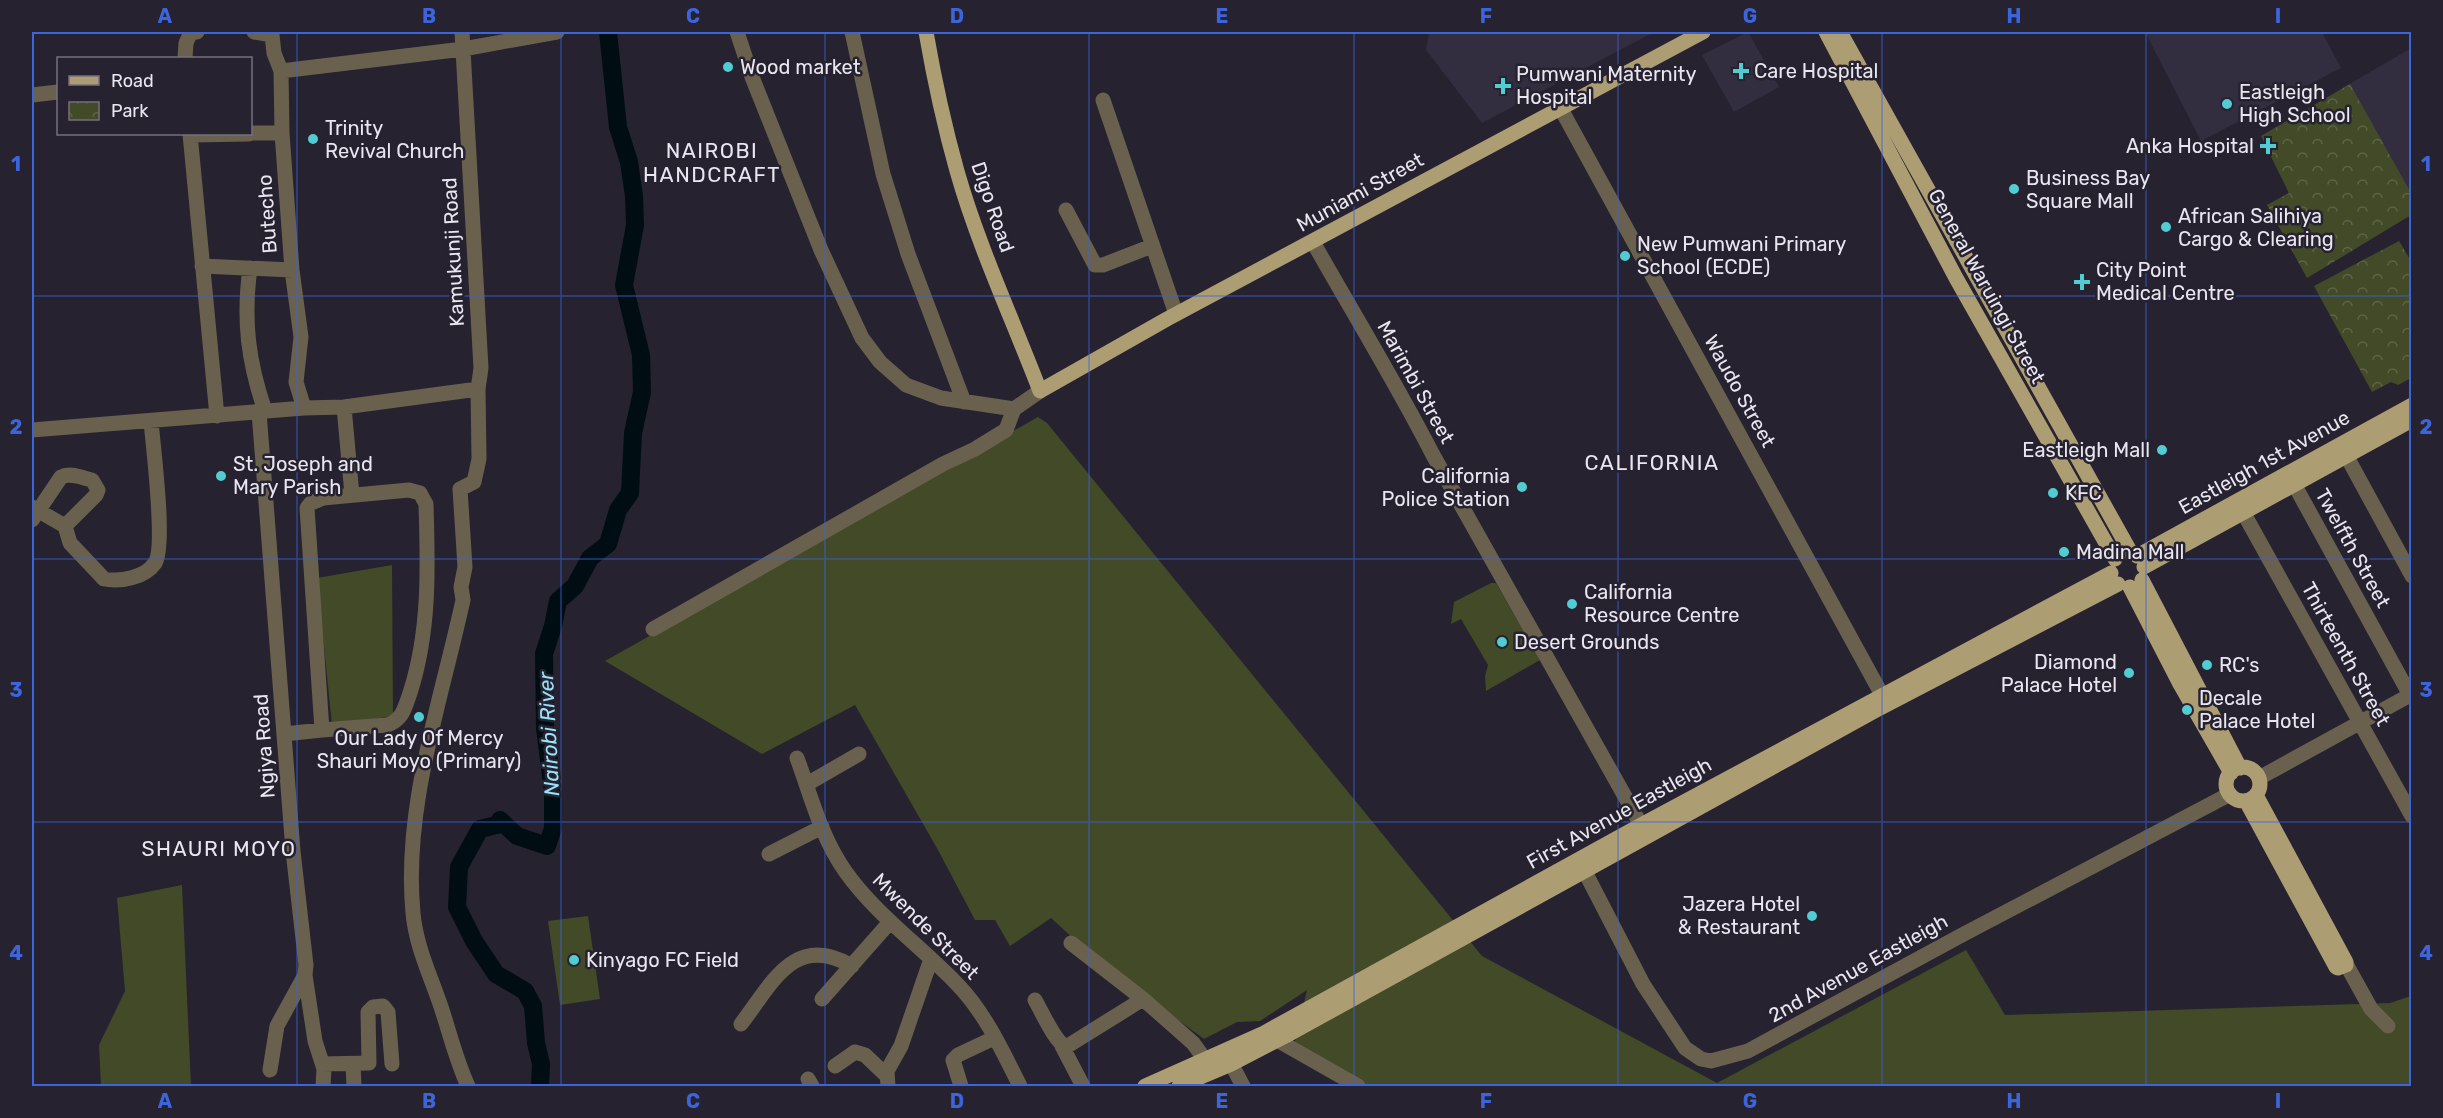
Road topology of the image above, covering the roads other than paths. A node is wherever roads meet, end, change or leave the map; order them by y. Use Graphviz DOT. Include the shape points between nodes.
graph roads {
  1 [pos="192,32"];
  2 [pos="254,32"];
  3 [pos="462,32"];
  4 [pos="557,32"];
  5 [pos="737,32"];
  6 [pos="852,32"];
  7 [pos="926,32"];
  8 [pos="1702,32"];
  9 [pos="1826,32"];
  10 [pos="1840,32"];
  11 [pos="273,33"];
  12 [pos="464,49"];
  13 [pos="185,57"];
  14 [pos="281,71"];
  15 [pos="57,92"];
  16 [pos="32,95"];
  17 [pos="1103,100"];
  18 [pos="1561,108"];
  19 [pos="282,132"];
  20 [pos="252,134"];
  21 [pos="191,135"];
  22 [pos="1066,210"];
  23 [pos="1313,242"];
  24 [pos="1152,246"];
  25 [pos="202,266"];
  26 [pos="250,268"];
  27 [pos="1972,268"];
  28 [pos="292,270"];
  29 [pos="1956,278"];
  30 [pos="1176,314"];
  31 [pos="478,389"];
  32 [pos="1040,391"];
  33 [pos="964,402"];
  34 [pos="2412,405"];
  35 [pos="344,407"];
  36 [pos="304,408"];
  37 [pos="1014,409"];
  38 [pos="262,411"];
  39 [pos="217,416"];
  40 [pos="2412,420"];
  41 [pos="151,421"];
  42 [pos="32,430"];
  43 [pos="2346,455"];
  44 [pos="2294,484"];
  45 [pos="352,495"];
  46 [pos="2243,512"];
  47 [pos="33,513"];
  48 [pos="65,526"];
  49 [pos="2129,570"];
  50 [pos="2412,576"];
  51 [pos="653,629"];
  52 [pos="1882,695"];
  53 [pos="2411,695"];
  54 [pos="2360,723"];
  55 [pos="322,730"];
  56 [pos="284,734"];
  57 [pos="859,754"];
  58 [pos="797,758"];
  59 [pos="2236,770"];
  60 [pos="2259,778"];
  61 [pos="807,784"];
  62 [pos="2230,794"];
  63 [pos="2251,798"];
  64 [pos="2412,816"];
  65 [pos="1641,825"];
  66 [pos="822,827"];
  67 [pos="769,854"];
  68 [pos="1584,870"];
  69 [pos="890,922"];
  70 [pos="1071,944"];
  71 [pos="931,959"];
  72 [pos="2346,964"];
  73 [pos="852,966"];
  74 [pos="305,975"];
  75 [pos="822,999"];
  76 [pos="1143,999"];
  77 [pos="1035,1000"];
  78 [pos="741,1024"];
  79 [pos="2388,1026"];
  80 [pos="994,1038"];
  81 [pos="1277,1040"];
  82 [pos="1062,1046"];
  83 [pos="1228,1058"];
  84 [pos="1206,1061"];
  85 [pos="323,1064"];
  86 [pos="392,1064"];
  87 [pos="353,1065"];
  88 [pos="835,1066"];
  89 [pos="270,1070"];
  90 [pos="888,1081"];
  91 [pos="323,1086"];
  92 [pos="354,1086"];
  93 [pos="468,1086"];
  94 [pos="961,1086"];
  95 [pos="1020,1086"];
  96 [pos="1083,1086"];
  97 [pos="1145,1086"];
  98 [pos="1179,1086"];
  99 [pos="1243,1086"];
  100 [pos="1358,1086"];
  1 -- 13 [label="street"];
  2 -- 11 [label="street, Butecho"];
  3 -- 12 [label="street, Kamukunji Road"];
  4 -- 12 [label="street"];
  5 -- 33 [label="street" via="813,231 862,338 880,362 906,385"];
  6 -- 33 [label="street" via="883,174 908,254"];
  7 -- 32 [label="main road, Digo Road" via="957,171"];
  8 -- 18 [label="main road, Muniami Street"];
  9 -- 29 [label="main road, General Waruingi Street"];
  10 -- 27 [label="main road, General Waruingi Street"];
  11 -- 14 [label="street, Butecho" via="274,53"];
  12 -- 14 [label="street"];
  12 -- 31 [label="street, Kamukunji Road" via="480,362"];
  14 -- 19 [label="street, Butecho"];
  15 -- 16 [label="street"];
  17 -- 24 [label="street"];
  18 -- 23 [label="main road, Muniami Street"];
  18 -- 52 [label="street, Waudo Street"];
  19 -- 20 [label="street"];
  19 -- 28 [label="street, Butecho"];
  21 -- 25 [label="street"];
  22 -- 24 [label="street" via="1095,265"];
  23 -- 30 [label="main road, Muniami Street"];
  23 -- 65 [label="street, Marimbi Street" via="1402,394"];
  24 -- 30 [label="street"];
  25 -- 26 [label="street"];
  25 -- 39 [label="street"];
  26 -- 28 [label="street"];
  26 -- 38 [label="street, Ngiya Road" via="246,304 250,357"];
  27 -- 29 [label="main road"];
  27 -- 49 [label="main road, General Waruingi Street"];
  28 -- 36 [label="street, Butecho" via="301,337 296,382"];
  29 -- 49 [label="main road, General Waruingi Street"];
  30 -- 32 [label="main road, Muniami Street"];
  31 -- 35 [label="street"];
  31 -- 93 [label="street, Kamukunji Road" via="479,459 474,482 460,489 463,600 419,799 411,887 418,937"];
  32 -- 37 [label="street"];
  33 -- 37 [label="street"];
  34 -- 49 [label="main road, Eastleigh 1st Avenue"];
  35 -- 36 [label="street"];
  35 -- 45 [label="street"];
  36 -- 38 [label="street"];
  37 -- 51 [label="street" via="1006,430 975,449"];
  38 -- 39 [label="street"];
  38 -- 56 [label="street, Ngiya Road"];
  39 -- 41 [label="street"];
  40 -- 43 [label="main road, Eastleigh 1st Avenue"];
  41 -- 42 [label="street"];
  41 -- 48 [label="street" via="159,533 154,565 122,580 104,579 70,543"];
  43 -- 44 [label="main road, Eastleigh 1st Avenue"];
  43 -- 50 [label="street"];
  44 -- 46 [label="main road, Eastleigh 1st Avenue"];
  44 -- 53 [label="street, Twelfth Street"];
  45 -- 55 [label="street" via="322,498 307,508"];
  45 -- 55 [label="street" via="409,490 420,493 426,504 426,609 419,664 396,722 372,728"];
  46 -- 49 [label="main road, Eastleigh 1st Avenue"];
  46 -- 54 [label="street, Thirteenth Street"];
  47 -- 48 [label="street"];
  47 -- 48 [label="street" via="61,477 73,475 92,480 98,490 96,495"];
  49 -- 52 [label="main road, First Avenue Eastleigh"];
  49 -- 59 [label="main road, General Waruingi Street"];
  49 -- 68 [label="main road, First Avenue Eastleigh"];
  52 -- 65 [label="main road, First Avenue Eastleigh"];
  53 -- 54 [label="street"];
  54 -- 60 [label="street"];
  54 -- 64 [label="street, Thirteenth Street"];
  55 -- 56 [label="street"];
  56 -- 74 [label="street, Ngiya Road"];
  57 -- 61 [label="street"];
  58 -- 61 [label="street, Mwende Street"];
  59 -- 60 [label="main road" via="2251,770"];
  59 -- 62 [label="main road" via="2226,783"];
  60 -- 63 [label="main road" via="2260,787"];
  61 -- 66 [label="street, Mwende Street"];
  62 -- 63 [label="main road" via="2237,800"];
  62 -- 68 [label="street, 2nd Avenue Eastleigh" via="1748,1051 1711,1061 1692,1054 1678,1040 1643,984"];
  63 -- 72 [label="main road" via="2336,966"];
  65 -- 83 [label="main road, First Avenue Eastleigh" via="1264,1033"];
  66 -- 67 [label="street"];
  66 -- 69 [label="street, Mwende Street" via="844,870"];
  68 -- 81 [label="main road, First Avenue Eastleigh"];
  69 -- 71 [label="street, Mwende Street"];
  69 -- 73 [label="street"];
  70 -- 76 [label="street"];
  71 -- 80 [label="street, Mwende Street" via="960,987"];
  71 -- 90 [label="street"];
  72 -- 79 [label="street" via="2371,1009"];
  73 -- 75 [label="street"];
  73 -- 78 [label="street" via="831,956 808,954 799,958 783,970"];
  74 -- 85 [label="street" via="315,1041"];
  74 -- 89 [label="street, Ngiya Road" via="277,1026"];
  76 -- 82 [label="street" via="1069,1046"];
  76 -- 84 [label="street" via="1193,1043"];
  77 -- 82 [label="street"];
  80 -- 94 [label="street" via="953,1060"];
  80 -- 95 [label="street, Mwende Street"];
  81 -- 83 [label="main road, First Avenue Eastleigh"];
  81 -- 100 [label="street"];
  82 -- 96 [label="street"];
  83 -- 84 [label="main road, First Avenue Eastleigh"];
  83 -- 98 [label="main road, First Avenue Eastleigh"];
  83 -- 99 [label="street"];
  84 -- 97 [label="main road, First Avenue Eastleigh"];
  85 -- 87 [label="street"];
  85 -- 91 [label="street"];
  86 -- 87 [label="street" via="388,1012 383,1006 368,1012 370,1061"];
  87 -- 92 [label="street"];
  88 -- 90 [label="street" via="855,1052 865,1054"];
}
